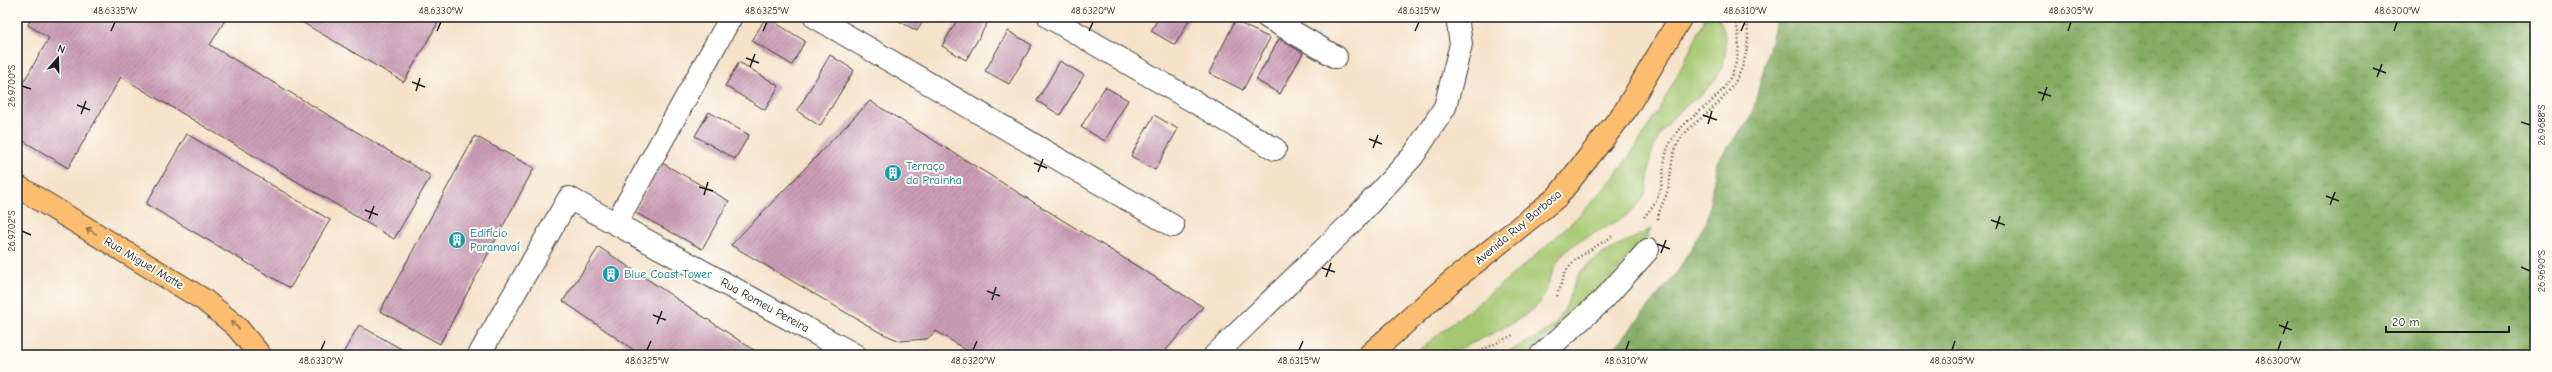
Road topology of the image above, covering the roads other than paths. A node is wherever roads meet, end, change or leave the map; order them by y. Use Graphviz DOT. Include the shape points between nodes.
graph roads {
  1 [pos="731,17"];
  2 [pos="815,17"];
  3 [pos="1049,17"];
  4 [pos="1267,17"];
  5 [pos="1457,17"];
  6 [pos="1681,17"];
  7 [pos="1336,57"];
  8 [pos="1275,149"];
  9 [pos="17,186"];
  10 [pos="616,223"];
  11 [pos="1173,226"];
  12 [pos="1648,250"];
  13 [pos="260,355"];
  14 [pos="479,355"];
  15 [pos="855,355"];
  16 [pos="1215,355"];
  17 [pos="1369,355"];
  18 [pos="1541,355"];
  1 -- 10 [label="street"];
  2 -- 11 [label="street"];
  3 -- 8 [label="street"];
  4 -- 7 [label="street"];
  5 -- 16 [label="street" via="1461,44 1445,107 1413,156 1353,221"];
  6 -- 17 [label="main road, Avenida Ruy Barbosa" via="1625,111 1557,197 1451,282"];
  13 -- 9 [label="main road, Rua Miguel Matte, one-way" via="236,326 204,300"];
  10 -- 14 [label="street, Rua Romeu Pereira" via="569,198"];
  10 -- 15 [label="street, Rua Romeu Pereira"];
  12 -- 18 [label="street" via="1603,300"];
}
